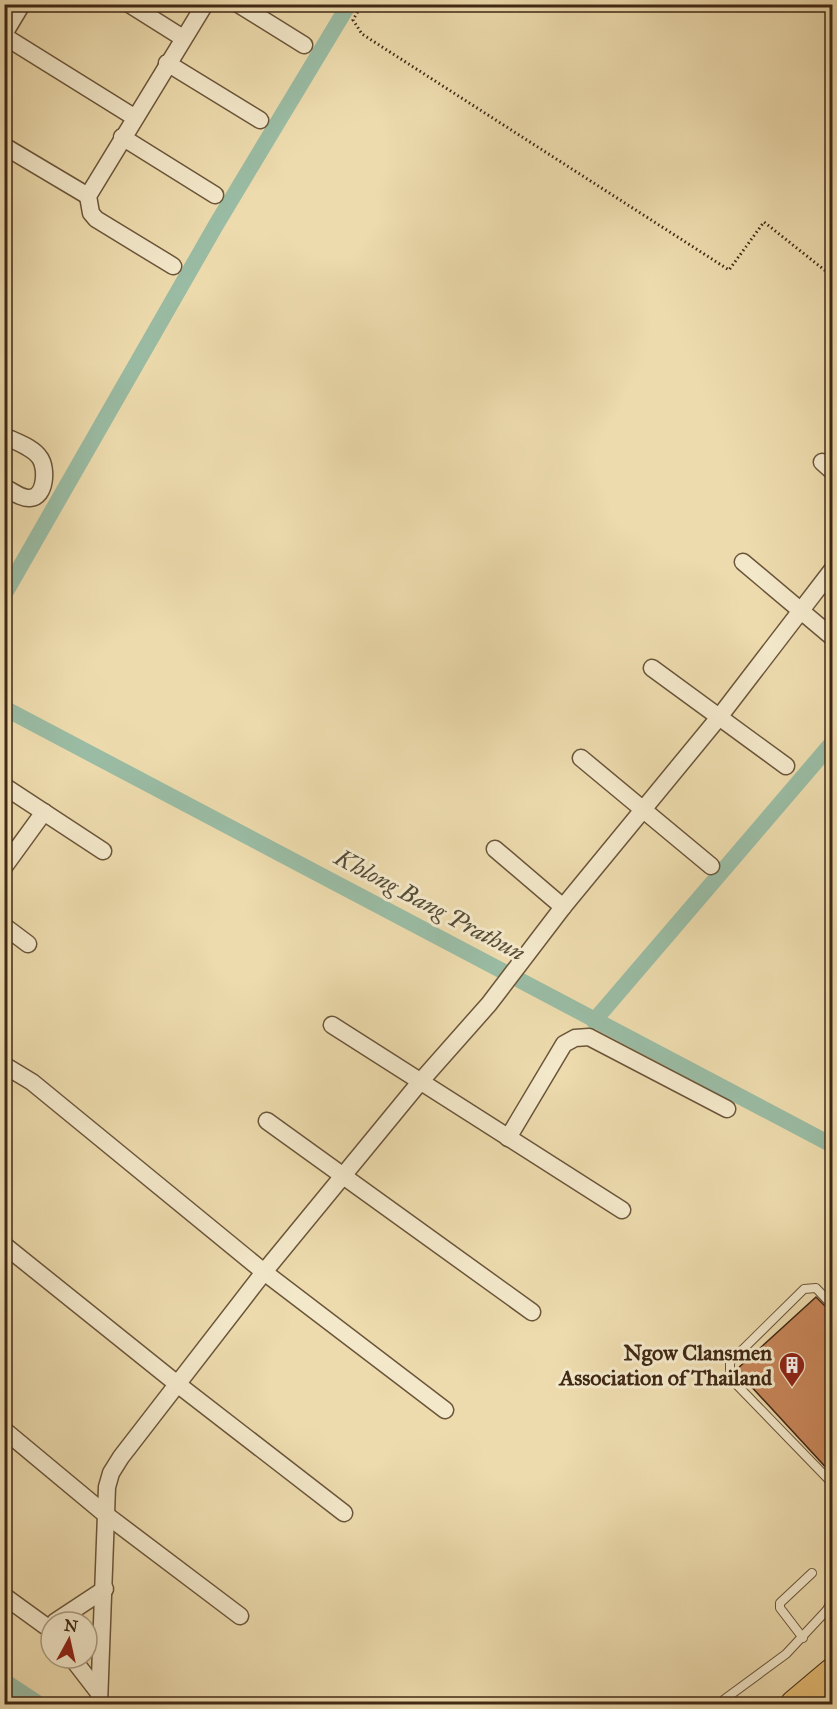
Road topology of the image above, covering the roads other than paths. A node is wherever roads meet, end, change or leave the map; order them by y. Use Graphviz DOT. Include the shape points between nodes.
graph roads {
  1 [pos="22,4"];
  2 [pos="129,4"];
  3 [pos="205,4"];
  4 [pos="238,4"];
  5 [pos="4,35"];
  6 [pos="183,38"];
  7 [pos="304,45"];
  8 [pos="167,63"];
  9 [pos="134,117"];
  10 [pos="260,120"];
  11 [pos="122,137"];
  12 [pos="4,146"];
  13 [pos="215,195"];
  14 [pos="88,196"];
  15 [pos="173,266"];
  16 [pos="4,436"];
  17 [pos="4,488"];
  18 [pos="743,562"];
  19 [pos="832,570"];
  20 [pos="801,611"];
  21 [pos="832,637"];
  22 [pos="652,668"];
  23 [pos="720,716"];
  24 [pos="582,758"];
  25 [pos="786,766"];
  26 [pos="4,786"];
  27 [pos="645,811"];
  28 [pos="44,812"];
  29 [pos="495,849"];
  30 [pos="103,851"];
  31 [pos="711,866"];
  32 [pos="4,867"];
  33 [pos="563,907"];
  34 [pos="4,926"];
  35 [pos="28,944"];
  36 [pos="332,1025"];
  37 [pos="4,1065"];
  38 [pos="420,1082"];
  39 [pos="726,1109"];
  40 [pos="267,1121"];
  41 [pos="508,1138"];
  42 [pos="344,1176"];
  43 [pos="622,1210"];
  44 [pos="4,1245"];
  45 [pos="264,1272"];
  46 [pos="832,1305"];
  47 [pos="532,1312"];
  48 [pos="176,1383"];
  49 [pos="445,1410"];
  50 [pos="4,1430"];
  51 [pos="832,1483"];
  52 [pos="344,1513"];
  53 [pos="105,1514"];
  54 [pos="812,1573"];
  55 [pos="105,1589"];
  56 [pos="4,1596"];
  57 [pos="832,1600"];
  58 [pos="74,1610"];
  59 [pos="830,1613"];
  60 [pos="240,1616"];
  61 [pos="39,1618"];
  62 [pos="803,1638"];
  63 [pos="80,1670"];
  64 [pos="832,1672"];
  65 [pos="99,1699"];
  66 [pos="718,1704"];
  67 [pos="794,1704"];
  1 -- 5 [label="street"];
  2 -- 6 [label="street"];
  3 -- 6 [label="street"];
  4 -- 7 [label="street"];
  5 -- 9 [label="street"];
  6 -- 8 [label="street"];
  8 -- 9 [label="street"];
  8 -- 10 [label="street"];
  9 -- 11 [label="street"];
  11 -- 13 [label="street"];
  11 -- 14 [label="street"];
  12 -- 14 [label="street"];
  14 -- 15 [label="street" via="96,219"];
  16 -- 17 [label="street" via="34,452 45,472 35,497"];
  18 -- 20 [label="street"];
  19 -- 20 [label="street"];
  20 -- 21 [label="street"];
  20 -- 23 [label="street"];
  22 -- 23 [label="street"];
  23 -- 25 [label="street"];
  23 -- 27 [label="street"];
  24 -- 27 [label="street"];
  26 -- 28 [label="street"];
  27 -- 31 [label="street"];
  27 -- 33 [label="street"];
  28 -- 30 [label="street"];
  28 -- 32 [label="street"];
  29 -- 33 [label="street"];
  33 -- 38 [label="street" via="489,1004"];
  34 -- 35 [label="street"];
  36 -- 38 [label="street"];
  37 -- 45 [label="street" via="32,1082"];
  38 -- 41 [label="street"];
  38 -- 42 [label="street"];
  39 -- 41 [label="street" via="590,1037 575,1038 564,1044"];
  40 -- 42 [label="street"];
  41 -- 43 [label="street"];
  42 -- 45 [label="street"];
  42 -- 47 [label="street"];
  44 -- 48 [label="street"];
  45 -- 48 [label="street"];
  45 -- 49 [label="street"];
  46 -- 51 [label="lane" via="816,1288 804,1289 730,1362 729,1370 736,1384"];
  48 -- 52 [label="street"];
  48 -- 53 [label="street" via="111,1473"];
  50 -- 53 [label="street"];
  53 -- 55 [label="street"];
  53 -- 60 [label="street"];
  54 -- 62 [label="lane" via="780,1603"];
  55 -- 58 [label="street"];
  55 -- 65 [label="street"];
  56 -- 61 [label="street"];
  57 -- 59 [label="lane"];
  59 -- 62 [label="lane"];
  62 -- 66 [label="lane" via="768,1669"];
  63 -- 65 [label="street"];
  64 -- 67 [label="main road"];
}
